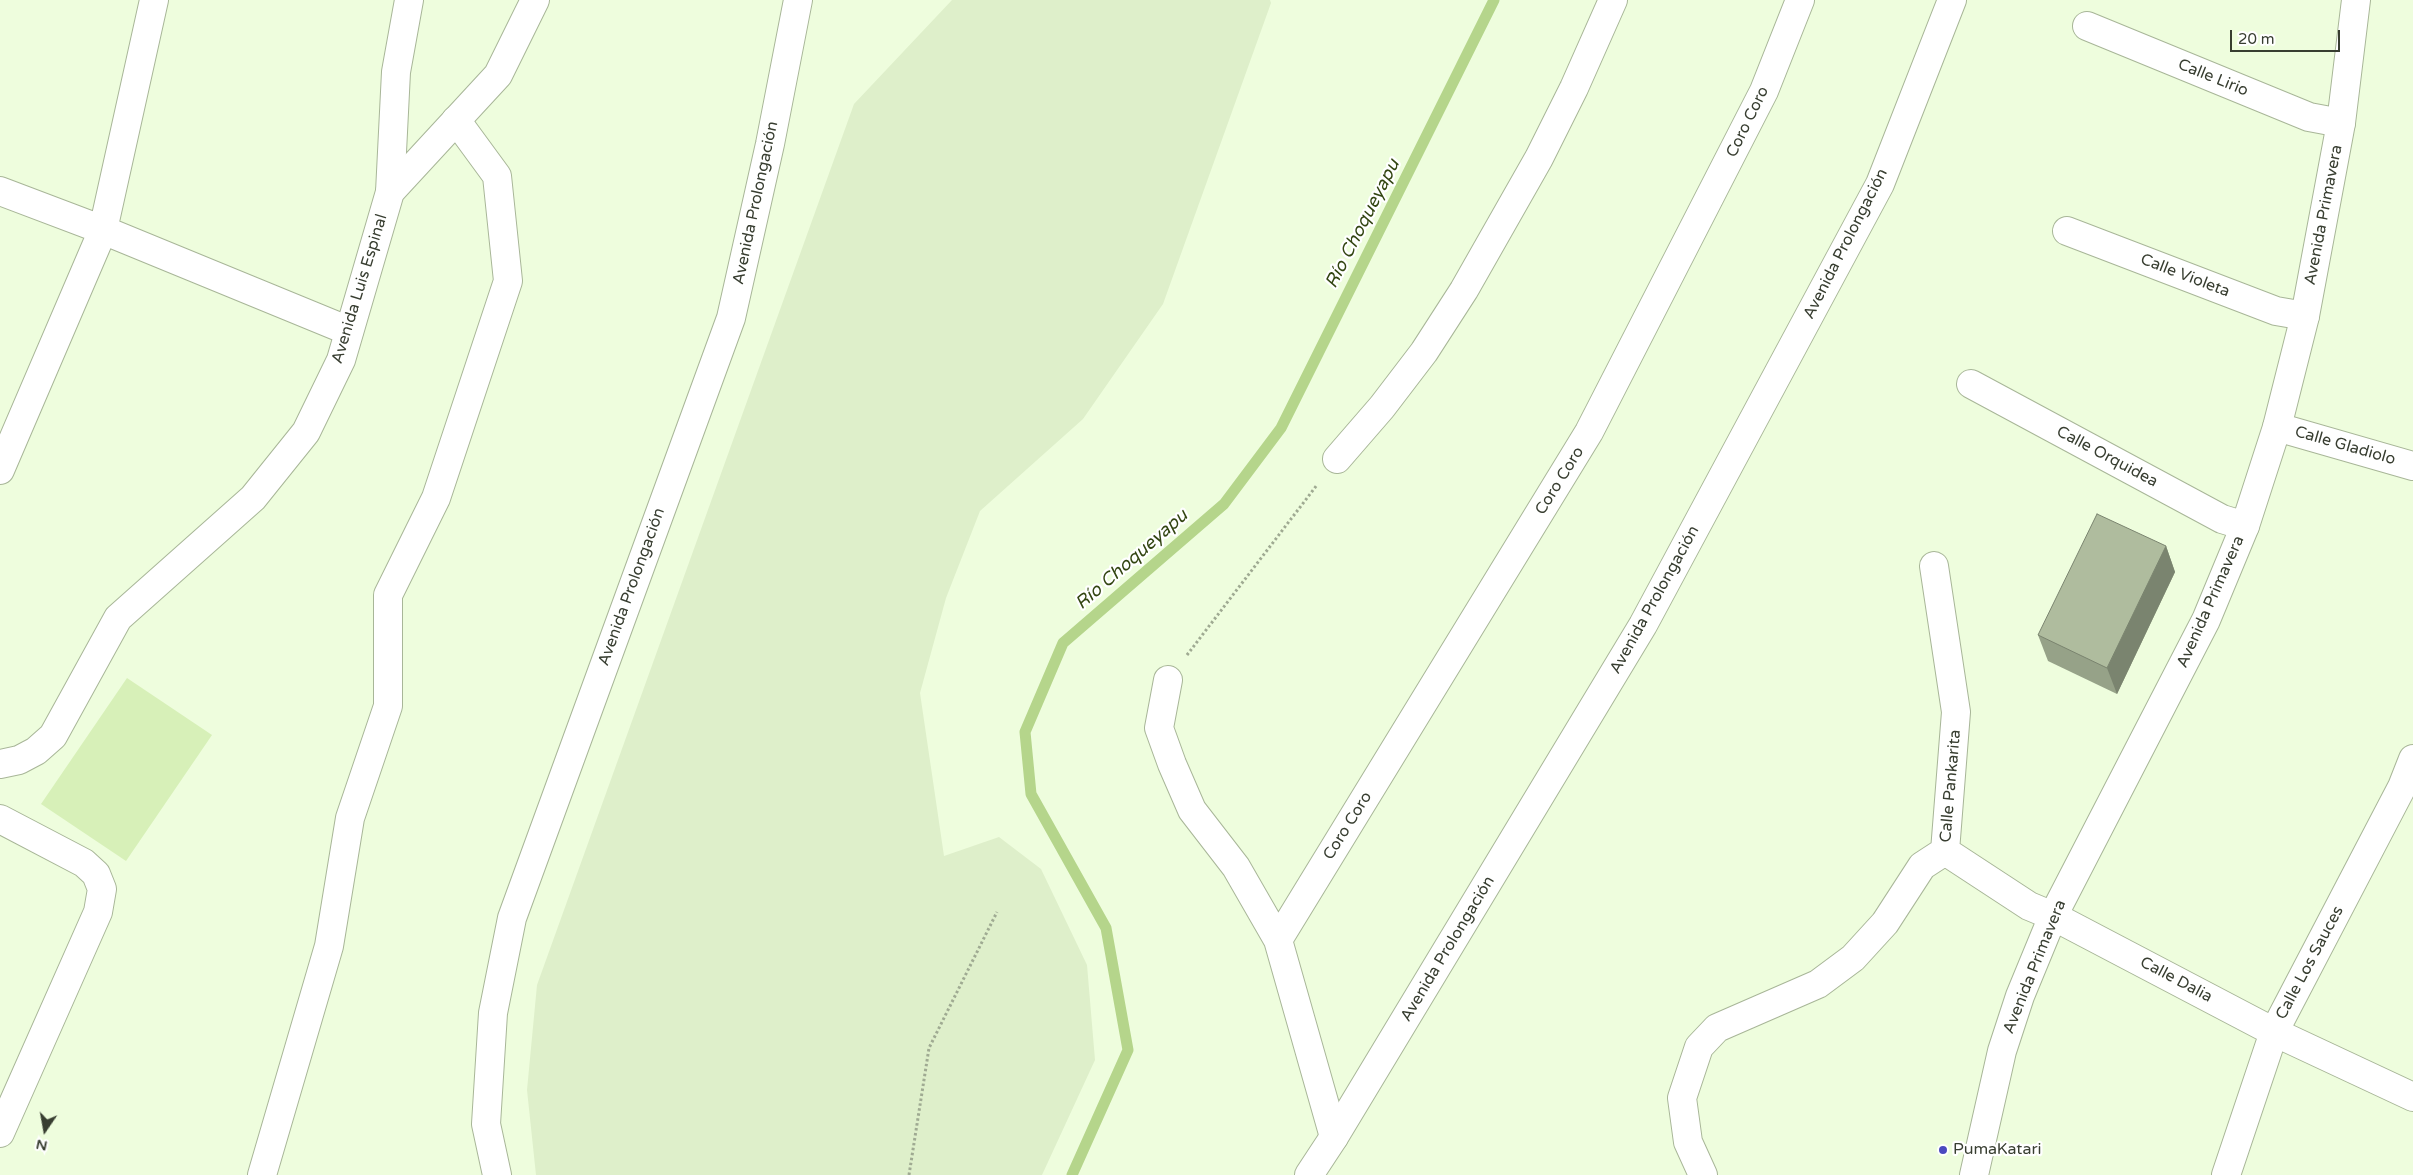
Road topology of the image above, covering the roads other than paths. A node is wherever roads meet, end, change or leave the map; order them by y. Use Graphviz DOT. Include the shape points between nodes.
graph roads {
  1 [pos="154,0"];
  2 [pos="409,0"];
  3 [pos="535,0"];
  4 [pos="798,0"];
  5 [pos="1613,0"];
  6 [pos="1800,0"];
  7 [pos="1952,0"];
  8 [pos="2356,0"];
  9 [pos="2087,26"];
  10 [pos="456,120"];
  11 [pos="2341,123"];
  12 [pos="0,191"];
  13 [pos="390,192"];
  14 [pos="103,230"];
  15 [pos="2067,231"];
  16 [pos="2305,316"];
  17 [pos="349,331"];
  18 [pos="1971,384"];
  19 [pos="2277,427"];
  20 [pos="1337,459"];
  21 [pos="2413,466"];
  22 [pos="0,470"];
  23 [pos="2245,526"];
  24 [pos="1934,566"];
  25 [pos="1168,680"];
  26 [pos="2413,758"];
  27 [pos="0,764"];
  28 [pos="0,818"];
  29 [pos="1945,851"];
  30 [pos="2053,916"];
  31 [pos="1278,940"];
  32 [pos="2274,1032"];
  33 [pos="2413,1097"];
  34 [pos="0,1134"];
  35 [pos="1334,1137"];
  36 [pos="262,1175"];
  37 [pos="497,1175"];
  38 [pos="1309,1175"];
  39 [pos="1703,1175"];
  40 [pos="1974,1175"];
  41 [pos="2226,1175"];
  1 -- 14 [label="street"];
  2 -- 13 [label="street" via="396,72"];
  3 -- 10 [label="street, Avenida Luis Espinal" via="498,75"];
  4 -- 37 [label="street, Avenida Prolongación" via="731,318 512,918 493,1013 486,1124"];
  5 -- 20 [label="street" via="1540,158 1464,290 1424,352"];
  6 -- 31 [label="street, Coro Coro" via="1764,91 1590,432"];
  7 -- 35 [label="street, Avenida Prolongación" via="1880,184 1643,625"];
  8 -- 11 [label="street, Avenida Primavera"];
  9 -- 11 [label="street, Calle Lirio" via="2309,118"];
  10 -- 13 [label="street, Avenida Luis Espinal"];
  10 -- 36 [label="street" via="497,176 508,281 436,498 388,595 388,706 350,818 329,946"];
  11 -- 16 [label="street, Avenida Primavera"];
  12 -- 14 [label="street"];
  13 -- 17 [label="street, Avenida Luis Espinal"];
  14 -- 17 [label="street"];
  14 -- 22 [label="street"];
  15 -- 16 [label="street, Calle Violeta" via="2276,311"];
  16 -- 19 [label="street, Avenida Primavera"];
  17 -- 27 [label="street, Avenida Luis Espinal" via="341,360 306,432 253,498 118,618 53,736 19,760"];
  18 -- 23 [label="street, Calle Orquidea" via="2222,519"];
  19 -- 21 [label="street, Calle Gladiolo"];
  19 -- 23 [label="street, Avenida Primavera"];
  23 -- 30 [label="street, Avenida Primavera" via="2206,620"];
  24 -- 29 [label="street, Calle Pankarita" via="1956,712"];
  25 -- 31 [label="street" via="1159,728 1172,764 1192,810 1236,867"];
  26 -- 32 [label="street, Calle Los Sauces" via="2402,787"];
  28 -- 34 [label="street" via="84,863 96,874 102,889 98,912"];
  29 -- 30 [label="street, Calle Dalia" via="2029,906"];
  29 -- 39 [label="street, Calle Pankarita" via="1922,866 1885,923 1853,958 1818,984 1716,1028 1699,1047 1682,1098 1688,1142"];
  30 -- 32 [label="street, Calle Dalia"];
  30 -- 40 [label="street, Avenida Primavera" via="2020,996 2002,1051"];
  31 -- 35 [label="street"];
  32 -- 33 [label="street, Calle Dalia"];
  32 -- 41 [label="street, Calle Los Sauces"];
  35 -- 38 [label="street, Avenida Prolongación"];
}
